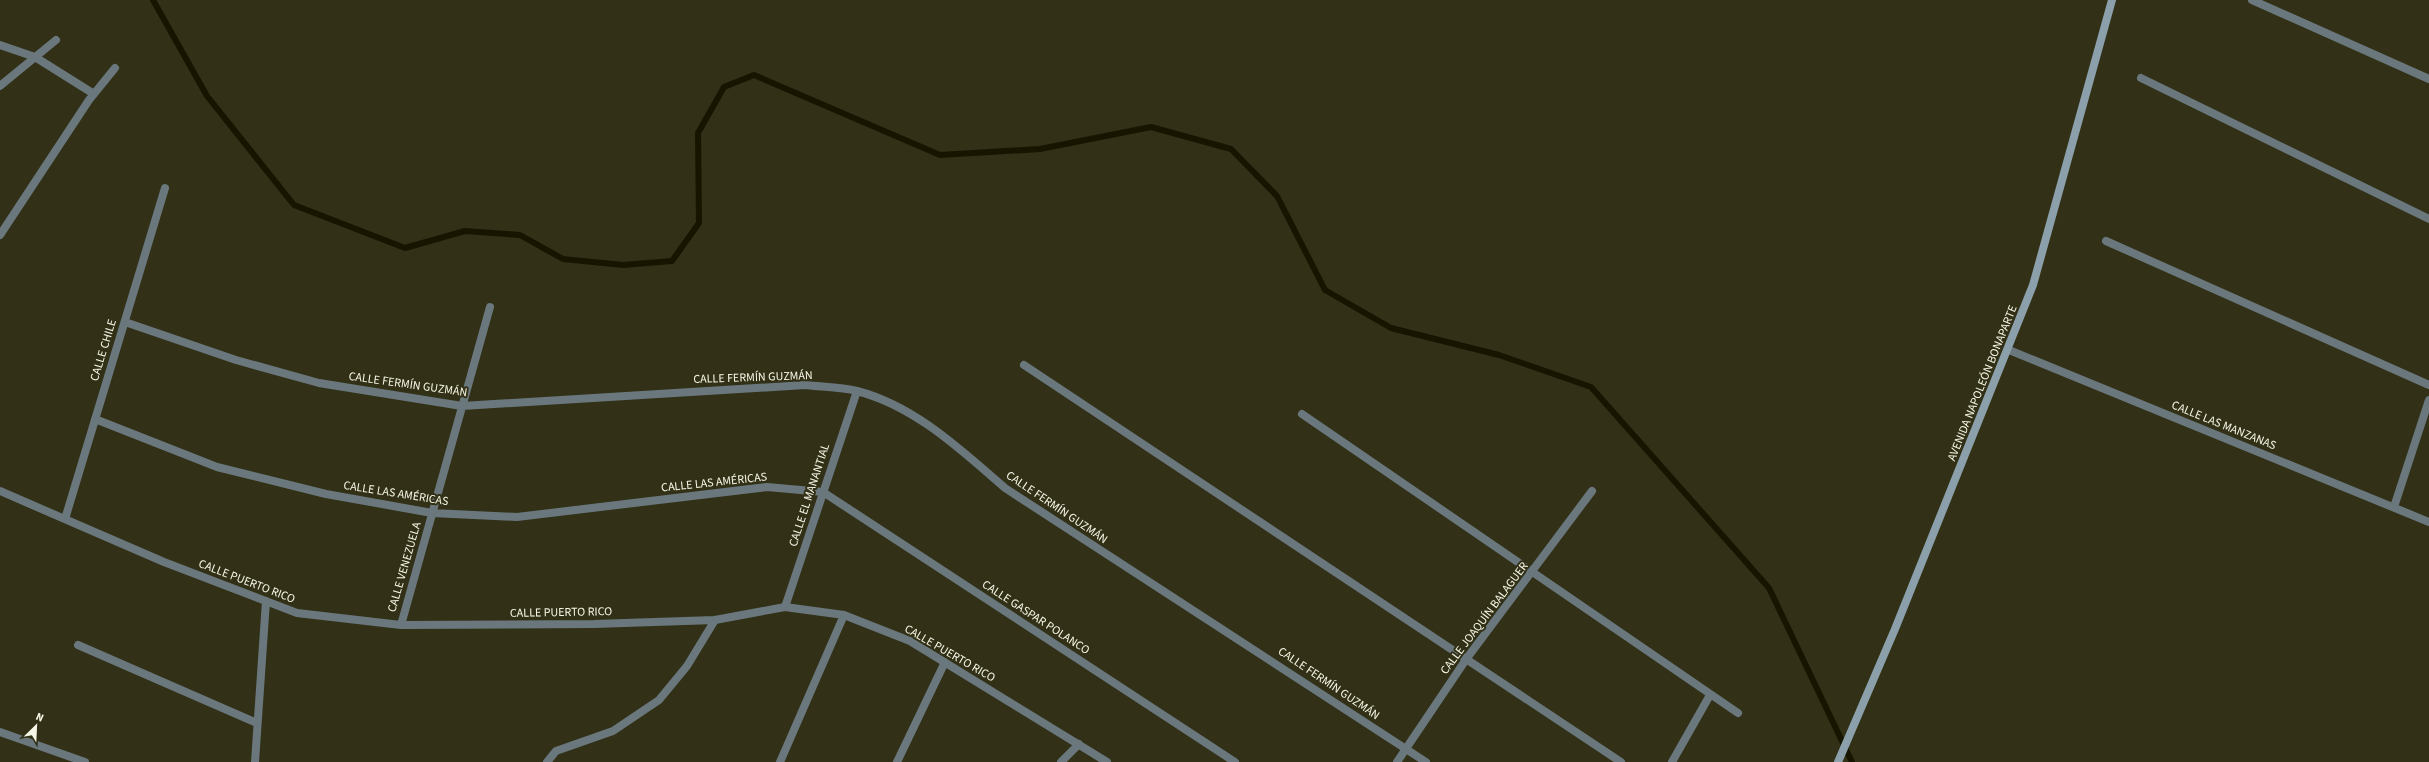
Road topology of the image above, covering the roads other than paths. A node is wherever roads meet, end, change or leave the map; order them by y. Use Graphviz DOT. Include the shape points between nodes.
graph roads {
  1 [pos="2112,0"];
  2 [pos="2252,0"];
  3 [pos="56,40"];
  4 [pos="0,45"];
  5 [pos="35,57"];
  6 [pos="115,68"];
  7 [pos="2141,78"];
  8 [pos="2429,79"];
  9 [pos="0,86"];
  10 [pos="94,94"];
  11 [pos="165,188"];
  12 [pos="2429,219"];
  13 [pos="0,235"];
  14 [pos="2106,241"];
  15 [pos="490,307"];
  16 [pos="125,322"];
  17 [pos="2009,350"];
  18 [pos="1024,365"];
  19 [pos="2429,385"];
  20 [pos="857,391"];
  21 [pos="2429,400"];
  22 [pos="462,406"];
  23 [pos="1302,414"];
  24 [pos="95,419"];
  25 [pos="0,491"];
  26 [pos="1592,491"];
  27 [pos="823,492"];
  28 [pos="2394,507"];
  29 [pos="432,513"];
  30 [pos="65,519"];
  31 [pos="2429,522"];
  32 [pos="1532,574"];
  33 [pos="266,601"];
  34 [pos="785,607"];
  35 [pos="844,615"];
  36 [pos="715,620"];
  37 [pos="400,625"];
  38 [pos="78,645"];
  39 [pos="1467,658"];
  40 [pos="944,662"];
  41 [pos="1710,695"];
  42 [pos="1738,713"];
  43 [pos="258,723"];
  44 [pos="0,732"];
  45 [pos="1078,744"];
  46 [pos="1406,749"];
  47 [pos="85,762"];
  48 [pos="255,762"];
  49 [pos="547,762"];
  50 [pos="780,762"];
  51 [pos="897,762"];
  52 [pos="1061,762"];
  53 [pos="1107,762"];
  54 [pos="1235,762"];
  55 [pos="1397,762"];
  56 [pos="1426,762"];
  57 [pos="1621,762"];
  58 [pos="1672,762"];
  59 [pos="1838,762"];
  1 -- 17 [label="main road, AVENIDA NAPOLEÓN BONAPARTE" via="2034,285"];
  2 -- 8 [label="street"];
  3 -- 5 [label="street"];
  4 -- 5 [label="street"];
  5 -- 9 [label="street"];
  5 -- 10 [label="street"];
  6 -- 10 [label="street"];
  7 -- 12 [label="street"];
  10 -- 13 [label="street"];
  11 -- 16 [label="street, CALLE CHILE"];
  14 -- 19 [label="street"];
  15 -- 22 [label="street, CALLE VENEZUELA"];
  16 -- 22 [label="street, CALLE FERMÍN GUZMÁN" via="236,360 319,384"];
  16 -- 24 [label="street, CALLE CHILE"];
  17 -- 28 [label="street, CALLE LAS MANZANAS"];
  17 -- 59 [label="main road, AVENIDA NAPOLEÓN BONAPARTE"];
  18 -- 39 [label="street"];
  20 -- 22 [label="street, CALLE FERMÍN GUZMÁN" via="805,385"];
  20 -- 27 [label="street, CALLE EL MANANTIAL"];
  20 -- 46 [label="street, CALLE FERMÍN GUZMÁN" via="897,406 924,423 954,444 1005,488"];
  21 -- 28 [label="street"];
  22 -- 29 [label="street, CALLE VENEZUELA"];
  23 -- 32 [label="street"];
  24 -- 29 [label="street, CALLE LAS AMÉRICAS" via="217,467 326,494"];
  24 -- 30 [label="street, CALLE CHILE"];
  25 -- 30 [label="street, CALLE PUERTO RICO"];
  26 -- 32 [label="street, CALLE JOAQUÍN BALAGUER"];
  27 -- 29 [label="street, CALLE LAS AMÉRICAS" via="767,487 517,517"];
  27 -- 34 [label="street, CALLE EL MANANTIAL"];
  27 -- 54 [label="street, CALLE GASPAR POLANCO"];
  28 -- 31 [label="street, CALLE LAS MANZANAS"];
  29 -- 37 [label="street, CALLE VENEZUELA"];
  30 -- 33 [label="street, CALLE PUERTO RICO" via="164,562"];
  32 -- 39 [label="street, CALLE JOAQUÍN BALAGUER"];
  32 -- 41 [label="street"];
  33 -- 37 [label="street, CALLE PUERTO RICO" via="297,613"];
  33 -- 43 [label="street"];
  34 -- 35 [label="street, CALLE PUERTO RICO"];
  34 -- 36 [label="street, CALLE PUERTO RICO"];
  35 -- 40 [label="street, CALLE PUERTO RICO" via="910,640"];
  35 -- 50 [label="street"];
  36 -- 37 [label="street, CALLE PUERTO RICO" via="594,624"];
  36 -- 49 [label="street" via="687,666 659,700 613,731 556,751"];
  38 -- 43 [label="street"];
  39 -- 46 [label="street, CALLE JOAQUÍN BALAGUER"];
  39 -- 57 [label="street"];
  40 -- 45 [label="street, CALLE PUERTO RICO"];
  40 -- 51 [label="street"];
  41 -- 42 [label="street"];
  41 -- 58 [label="street"];
  43 -- 48 [label="street"];
  44 -- 47 [label="street"];
  45 -- 52 [label="street"];
  45 -- 53 [label="street, CALLE PUERTO RICO"];
  46 -- 55 [label="street, CALLE JOAQUÍN BALAGUER"];
  46 -- 56 [label="street, CALLE FERMÍN GUZMÁN"];
}
